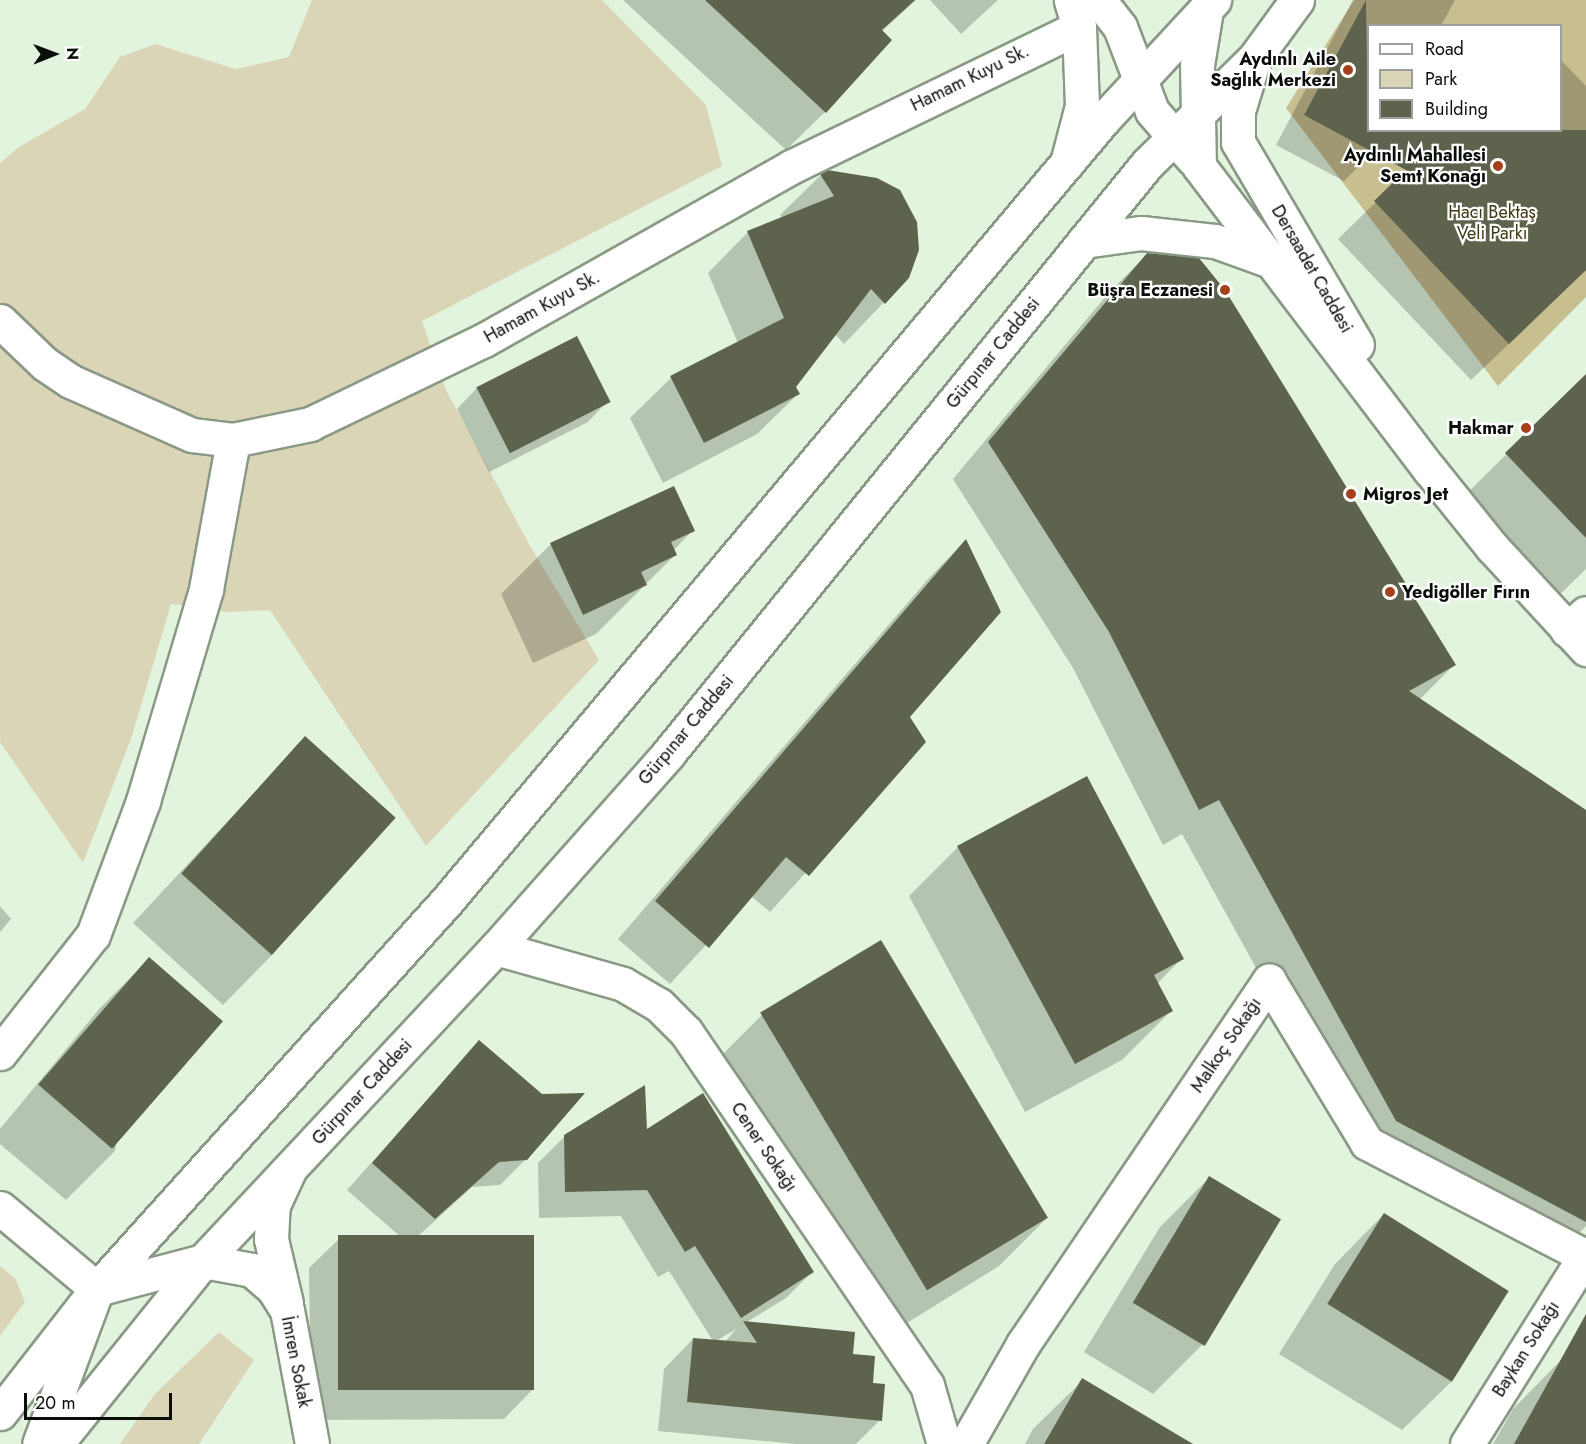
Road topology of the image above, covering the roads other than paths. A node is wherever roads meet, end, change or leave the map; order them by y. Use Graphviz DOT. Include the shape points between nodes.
graph roads {
  1 [pos="1099,0"];
  2 [pos="1297,0"];
  3 [pos="1210,5"];
  4 [pos="1075,14"];
  5 [pos="1254,59"];
  6 [pos="1139,82"];
  7 [pos="1198,114"];
  8 [pos="1173,138"];
  9 [pos="1067,163"];
  10 [pos="1199,166"];
  11 [pos="1084,241"];
  12 [pos="1271,261"];
  13 [pos="0,321"];
  14 [pos="233,440"];
  15 [pos="1430,470"];
  16 [pos="1580,631"];
  17 [pos="496,948"];
  18 [pos="0,1053"];
  19 [pos="290,1168"];
  20 [pos="0,1208"];
  21 [pos="1585,1255"];
  22 [pos="203,1261"];
  23 [pos="97,1289"];
  24 [pos="287,1310"];
  25 [pos="0,1413"];
  26 [pos="39,1444"];
  27 [pos="56,1444"];
  28 [pos="312,1444"];
  29 [pos="944,1444"];
  30 [pos="966,1444"];
  31 [pos="1467,1444"];
  1 -- 6 [label="main road, Dersaadet Caddesi" via="1120,27"];
  2 -- 5 [label="main road, Gürpınar Caddesi"];
  3 -- 6 [label="main road"];
  3 -- 7 [label="main road" via="1197,65"];
  4 -- 9 [label="main road" via="1082,106"];
  4 -- 14 [label="main road, Hamam Kuyu Sk." via="791,167 484,340 310,424"];
  5 -- 7 [label="main road, Gürpınar Caddesi"];
  5 -- 15 [label="main road, Dersaadet Caddesi" via="1238,111 1238,142"];
  6 -- 8 [label="main road, Dersaadet Caddesi" via="1152,111"];
  6 -- 9 [label="main road"];
  7 -- 8 [label="main road, Gürpınar Caddesi"];
  7 -- 10 [label="main road"];
  8 -- 10 [label="main road, Dersaadet Caddesi"];
  8 -- 11 [label="main road, Gürpınar Caddesi"];
  9 -- 23 [label="main road" via="446,902"];
  10 -- 12 [label="main road, Dersaadet Caddesi"];
  11 -- 12 [label="main road" via="1142,232 1215,241"];
  11 -- 17 [label="main road, Gürpınar Caddesi" via="668,754"];
  12 -- 15 [label="main road, Dersaadet Caddesi"];
  13 -- 14 [label="main road, Hamam Kuyu Sk." via="45,364 70,381 192,435"];
  14 -- 18 [label="main road" via="206,589 143,801 93,935"];
  15 -- 16 [label="main road, Dersaadet Caddesi"];
  17 -- 19 [label="main road, Gürpınar Caddesi"];
  17 -- 29 [label="main road, Cener Sokağı" via="623,984 659,1005 686,1032 927,1385"];
  19 -- 22 [label="main road, Gürpınar Caddesi"];
  19 -- 24 [label="main road" via="273,1205 271,1239"];
  20 -- 23 [label="main road"];
  21 -- 30 [label="main road, Malkoç Sokağı" via="1367,1143 1269,981 1023,1344"];
  21 -- 31 [label="main road, Baykan Sokağı"];
  22 -- 23 [label="main road"];
  22 -- 24 [label="main road, İmren Sokak" via="252,1270 273,1287"];
  22 -- 27 [label="main road, Gürpınar Caddesi"];
  23 -- 25 [label="main road"];
  23 -- 26 [label="main road"];
  24 -- 28 [label="main road, İmren Sokak"];
}
